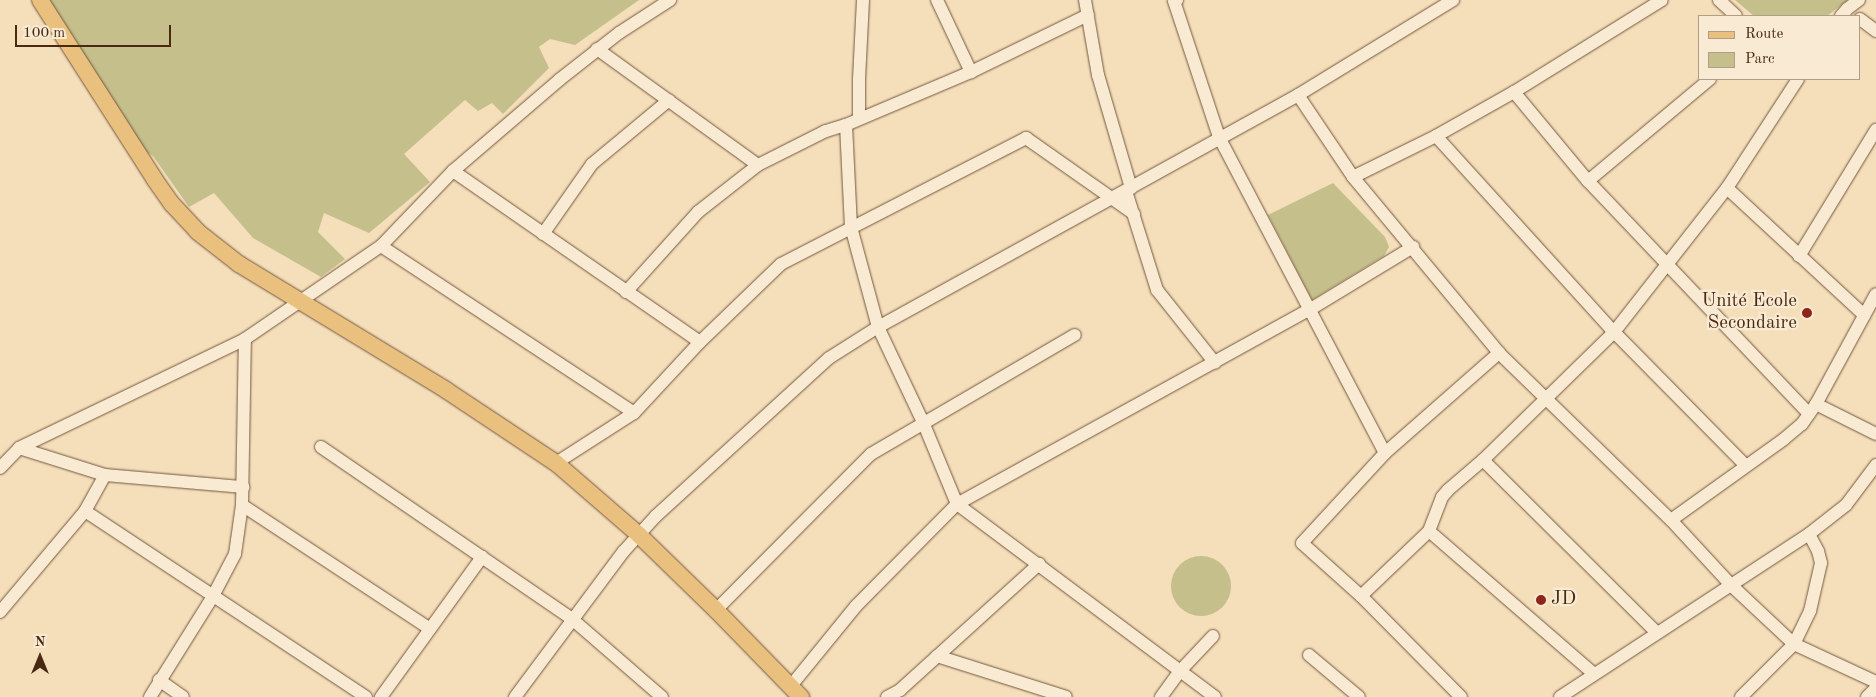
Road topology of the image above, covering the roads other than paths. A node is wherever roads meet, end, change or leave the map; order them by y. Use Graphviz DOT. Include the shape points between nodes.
graph roads {
  1 [pos="40,0"];
  2 [pos="670,0"];
  3 [pos="863,0"];
  4 [pos="937,0"];
  5 [pos="1085,0"];
  6 [pos="1177,0"];
  7 [pos="1453,0"];
  8 [pos="1662,0"];
  9 [pos="1718,0"];
  10 [pos="1858,0"];
  11 [pos="1088,15"];
  12 [pos="1735,15"];
  13 [pos="1851,15"];
  14 [pos="1861,21"];
  15 [pos="1876,31"];
  16 [pos="597,49"];
  17 [pos="971,72"];
  18 [pos="1709,80"];
  19 [pos="1797,80"];
  20 [pos="1514,92"];
  21 [pos="1298,94"];
  22 [pos="669,100"];
  23 [pos="859,118"];
  24 [pos="846,125"];
  25 [pos="1876,130"];
  26 [pos="1436,136"];
  27 [pos="1219,137"];
  28 [pos="758,165"];
  29 [pos="453,172"];
  30 [pos="1353,177"];
  31 [pos="1588,182"];
  32 [pos="1727,188"];
  33 [pos="1129,189"];
  34 [pos="1112,199"];
  35 [pos="1134,214"];
  36 [pos="851,227"];
  37 [pos="543,234"];
  38 [pos="381,246"];
  39 [pos="1412,247"];
  40 [pos="1799,256"];
  41 [pos="1668,264"];
  42 [pos="626,292"];
  43 [pos="1876,294"];
  44 [pos="300,302"];
  45 [pos="1309,310"];
  46 [pos="1864,315"];
  47 [pos="878,327"];
  48 [pos="1614,332"];
  49 [pos="1075,335"];
  50 [pos="245,339"];
  51 [pos="700,342"];
  52 [pos="1499,353"];
  53 [pos="1215,362"];
  54 [pos="1547,398"];
  55 [pos="1813,409"];
  56 [pos="634,413"];
  57 [pos="923,422"];
  58 [pos="1876,434"];
  59 [pos="321,447"];
  60 [pos="19,448"];
  61 [pos="1385,453"];
  62 [pos="1483,460"];
  63 [pos="556,463"];
  64 [pos="1745,465"];
  65 [pos="1876,465"];
  66 [pos="0,468"];
  67 [pos="105,475"];
  68 [pos="243,487"];
  69 [pos="957,504"];
  70 [pos="242,505"];
  71 [pos="85,511"];
  72 [pos="1671,520"];
  73 [pos="1429,531"];
  74 [pos="1809,534"];
  75 [pos="639,535"];
  76 [pos="482,557"];
  77 [pos="1039,564"];
  78 [pos="1732,586"];
  79 [pos="213,596"];
  80 [pos="1361,596"];
  81 [pos="716,610"];
  82 [pos="0,612"];
  83 [pos="572,619"];
  84 [pos="430,629"];
  85 [pos="1657,633"];
  86 [pos="1213,636"];
  87 [pos="1794,644"];
  88 [pos="1309,655"];
  89 [pos="937,656"];
  90 [pos="1180,671"];
  91 [pos="1594,674"];
  92 [pos="160,680"];
  93 [pos="1876,682"];
  94 [pos="1876,688"];
  95 [pos="795,692"];
  96 [pos="150,697"];
  97 [pos="183,697"];
  98 [pos="366,697"];
  99 [pos="381,697"];
  100 [pos="516,697"];
  101 [pos="662,697"];
  102 [pos="887,697"];
  103 [pos="1066,697"];
  104 [pos="1161,697"];
  105 [pos="1215,697"];
  106 [pos="1359,697"];
  107 [pos="1461,697"];
  108 [pos="1560,697"];
  109 [pos="1741,697"];
  110 [pos="1867,697"];
  1 -- 44 [label="main road" via="172,204 218,250"];
  2 -- 16 [label="street"];
  3 -- 23 [label="street"];
  4 -- 17 [label="street"];
  5 -- 11 [label="street"];
  6 -- 27 [label="street" via="1174,1"];
  7 -- 21 [label="street"];
  8 -- 20 [label="street"];
  9 -- 12 [label="street"];
  10 -- 13 [label="street"];
  11 -- 17 [label="street"];
  11 -- 33 [label="street" via="1098,75"];
  14 -- 15 [label="street"];
  16 -- 22 [label="street"];
  16 -- 29 [label="street"];
  17 -- 23 [label="street"];
  18 -- 31 [label="street"];
  19 -- 32 [label="street"];
  20 -- 26 [label="street"];
  20 -- 31 [label="street"];
  21 -- 27 [label="street"];
  21 -- 30 [label="street"];
  22 -- 28 [label="street"];
  22 -- 37 [label="street" via="592,164"];
  23 -- 24 [label="street"];
  24 -- 28 [label="street" via="826,131"];
  24 -- 36 [label="street"];
  25 -- 40 [label="street"];
  26 -- 30 [label="street"];
  26 -- 48 [label="street"];
  27 -- 33 [label="street"];
  27 -- 45 [label="street"];
  28 -- 42 [label="street" via="698,212"];
  29 -- 37 [label="street"];
  29 -- 38 [label="street"];
  30 -- 39 [label="street"];
  31 -- 41 [label="street"];
  32 -- 40 [label="street"];
  32 -- 41 [label="street"];
  33 -- 34 [label="street"];
  33 -- 35 [label="street"];
  34 -- 35 [label="street"];
  34 -- 36 [label="street" via="1026,138"];
  34 -- 47 [label="street"];
  35 -- 53 [label="street" via="1157,290"];
  36 -- 47 [label="street"];
  36 -- 51 [label="street" via="781,264"];
  37 -- 42 [label="street"];
  38 -- 44 [label="street"];
  38 -- 56 [label="street"];
  39 -- 45 [label="street"];
  39 -- 52 [label="street"];
  40 -- 46 [label="street"];
  41 -- 48 [label="street"];
  41 -- 55 [label="street"];
  42 -- 51 [label="street"];
  43 -- 46 [label="street"];
  44 -- 50 [label="street"];
  44 -- 63 [label="main road" via="446,390"];
  45 -- 53 [label="street"];
  45 -- 61 [label="street"];
  46 -- 55 [label="street"];
  47 -- 57 [label="street"];
  47 -- 75 [label="street" via="829,358"];
  48 -- 54 [label="street"];
  48 -- 64 [label="street"];
  49 -- 57 [label="street"];
  50 -- 60 [label="street"];
  50 -- 68 [label="street"];
  51 -- 56 [label="street"];
  52 -- 54 [label="street"];
  52 -- 61 [label="street"];
  53 -- 69 [label="street"];
  54 -- 62 [label="street"];
  54 -- 72 [label="street"];
  55 -- 58 [label="street"];
  55 -- 64 [label="street" via="1784,439"];
  56 -- 63 [label="street"];
  57 -- 69 [label="street"];
  57 -- 81 [label="street" via="871,454"];
  59 -- 76 [label="street"];
  60 -- 66 [label="street"];
  60 -- 67 [label="street"];
  61 -- 80 [label="street" via="1302,543"];
  62 -- 73 [label="street" via="1442,497"];
  62 -- 85 [label="street"];
  63 -- 75 [label="main road"];
  64 -- 72 [label="street"];
  65 -- 74 [label="street" via="1846,505"];
  67 -- 68 [label="street"];
  67 -- 71 [label="street"];
  68 -- 70 [label="street"];
  69 -- 77 [label="street"];
  69 -- 95 [label="street" via="856,606"];
  70 -- 79 [label="street" via="235,554"];
  70 -- 84 [label="street"];
  71 -- 79 [label="street"];
  71 -- 82 [label="street"];
  72 -- 78 [label="street"];
  73 -- 80 [label="street"];
  73 -- 91 [label="street"];
  74 -- 78 [label="street"];
  74 -- 87 [label="street" via="1821,563 1819,578 1810,611"];
  75 -- 81 [label="main road"];
  75 -- 83 [label="street"];
  76 -- 83 [label="street"];
  76 -- 84 [label="street"];
  77 -- 89 [label="street"];
  77 -- 90 [label="street"];
  78 -- 85 [label="street"];
  78 -- 87 [label="street"];
  79 -- 92 [label="street"];
  79 -- 98 [label="street"];
  80 -- 107 [label="street"];
  81 -- 95 [label="main road"];
  83 -- 100 [label="street"];
  83 -- 101 [label="street"];
  84 -- 99 [label="street"];
  85 -- 91 [label="street"];
  86 -- 90 [label="street"];
  87 -- 93 [label="street"];
  87 -- 109 [label="street"];
  88 -- 106 [label="street"];
  89 -- 102 [label="street" via="900,690"];
  89 -- 103 [label="street"];
  90 -- 104 [label="street"];
  90 -- 105 [label="street"];
  91 -- 108 [label="street"];
  92 -- 96 [label="street"];
  92 -- 97 [label="street"];
  94 -- 110 [label="street"];
}
